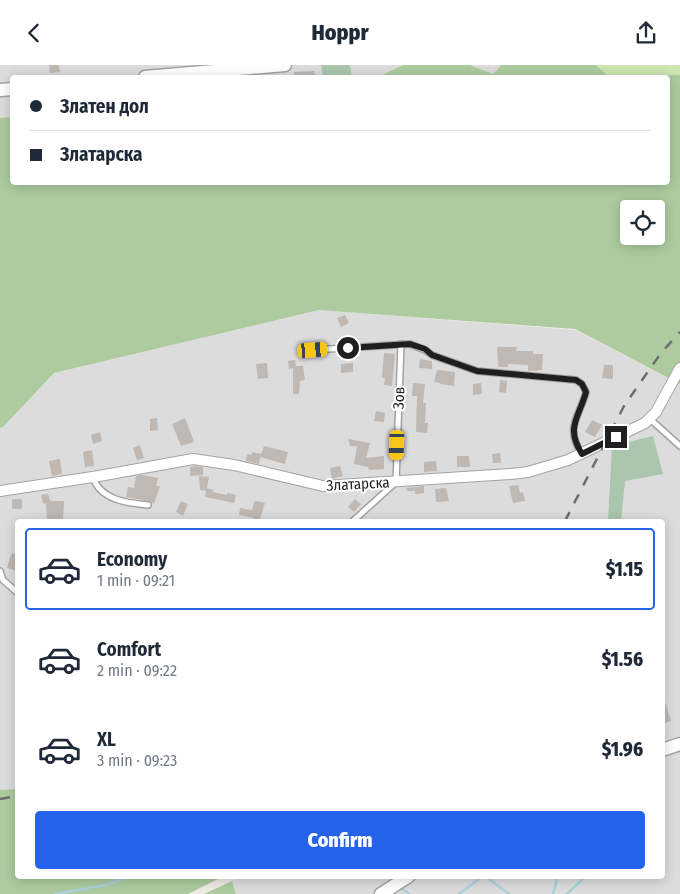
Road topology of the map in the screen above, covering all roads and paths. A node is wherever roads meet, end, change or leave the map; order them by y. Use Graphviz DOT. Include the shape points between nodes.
graph roads {
  1 [pos="285,65"];
  2 [pos="168,75"];
  3 [pos="401,344"];
  4 [pos="313,350"];
  5 [pos="680,368"];
  6 [pos="650,419"];
  7 [pos="680,446"];
  8 [pos="582,454"];
  9 [pos="93,477"];
  10 [pos="396,482"];
  11 [pos="0,491"];
  12 [pos="148,505"];
  13 [pos="355,519"];
  14 [pos="0,571"];
  15 [pos="15,591"];
  16 [pos="680,744"];
  17 [pos="665,749"];
  18 [pos="405,879"];
  19 [pos="384,892"];
  1 -- 2 [label="street"];
  3 -- 4 [label="lane"];
  3 -- 8 [label="lane" via="425,349 432,355 477,371 576,380 586,392 573,431 574,442"];
  3 -- 10 [label="lane, Зов"];
  5 -- 6 [label="street"];
  6 -- 7 [label="lane"];
  6 -- 8 [label="street, Златарска"];
  8 -- 10 [label="street, Златарска" via="553,465 511,474"];
  9 -- 10 [label="street, Златарска" via="193,459 323,486"];
  9 -- 11 [label="street, Златарска"];
  9 -- 12 [label="lane" via="96,485 110,497"];
  10 -- 13 [label="lane"];
  14 -- 15 [label="lane" via="3,580"];
  16 -- 17 [label="street"];
  18 -- 19 [label="street"];
}
